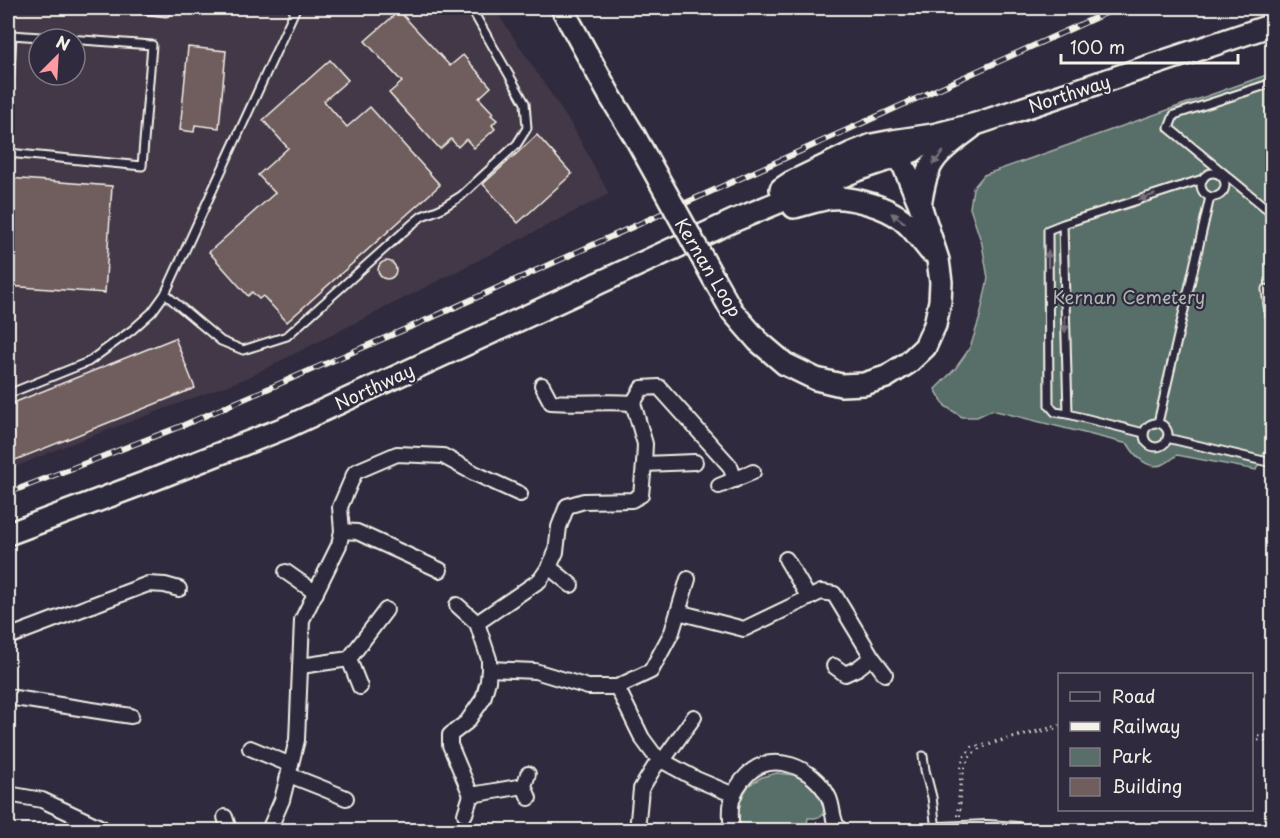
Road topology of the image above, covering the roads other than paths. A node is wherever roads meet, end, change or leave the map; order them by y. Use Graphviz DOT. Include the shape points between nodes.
graph roads {
  1 [pos="130,8"];
  2 [pos="296,8"];
  3 [pos="471,8"];
  4 [pos="562,8"];
  5 [pos="166,12"];
  6 [pos="1272,25"];
  7 [pos="10,34"];
  8 [pos="1272,83"];
  9 [pos="8,109"];
  10 [pos="976,124"];
  11 [pos="896,148"];
  12 [pos="8,153"];
  13 [pos="1221,173"];
  14 [pos="1203,179"];
  15 [pos="1210,197"];
  16 [pos="920,205"];
  17 [pos="1272,213"];
  18 [pos="733,221"];
  19 [pos="1063,224"];
  20 [pos="938,260"];
  21 [pos="1266,290"];
  22 [pos="165,294"];
  23 [pos="1272,316"];
  24 [pos="542,385"];
  25 [pos="8,394"];
  26 [pos="633,403"];
  27 [pos="1068,414"];
  28 [pos="1158,423"];
  29 [pos="1144,433"];
  30 [pos="1167,438"];
  31 [pos="695,462"];
  32 [pos="1272,463"];
  33 [pos="644,464"];
  34 [pos="753,472"];
  35 [pos="735,480"];
  36 [pos="719,486"];
  37 [pos="520,494"];
  38 [pos="342,531"];
  39 [pos="8,534"];
  40 [pos="786,559"];
  41 [pos="549,567"];
  42 [pos="440,570"];
  43 [pos="286,572"];
  44 [pos="688,579"];
  45 [pos="574,586"];
  46 [pos="179,589"];
  47 [pos="316,593"];
  48 [pos="809,598"];
  49 [pos="457,605"];
  50 [pos="386,610"];
  51 [pos="678,612"];
  52 [pos="477,623"];
  53 [pos="8,637"];
  54 [pos="872,657"];
  55 [pos="349,659"];
  56 [pos="300,666"];
  57 [pos="834,666"];
  58 [pos="489,669"];
  59 [pos="885,674"];
  60 [pos="360,687"];
  61 [pos="617,687"];
  62 [pos="8,697"];
  63 [pos="131,716"];
  64 [pos="694,717"];
  65 [pos="250,747"];
  66 [pos="923,756"];
  67 [pos="662,760"];
  68 [pos="290,770"];
  69 [pos="527,786"];
  70 [pos="8,794"];
  71 [pos="471,795"];
  72 [pos="734,795"];
  73 [pos="346,798"];
  74 [pos="465,814"];
  75 [pos="225,817"];
  76 [pos="102,828"];
  77 [pos="229,831"];
  78 [pos="269,831"];
  79 [pos="637,831"];
  80 [pos="732,831"];
  81 [pos="840,831"];
  82 [pos="936,831"];
  83 [pos="940,831"];
  84 [pos="1018,831"];
  1 -- 5 [label="lane"];
  2 -- 22 [label="lane"];
  3 -- 22 [label="lane" via="525,103 527,128 517,144 461,196 410,226 287,336 243,350 221,340"];
  4 -- 20 [label="highway, Kernan Loop, bridge" via="732,311 758,342 785,364 816,379 841,385 864,384 886,377 908,363 925,347 935,325 941,282"];
  6 -- 10 [label="highway, Northway"];
  7 -- 9 [label="lane"];
  7 -- 12 [label="lane" via="152,45 142,166"];
  8 -- 13 [label="lane" via="1174,115 1169,128"];
  10 -- 11 [label="highway, Northway" via="933,135 913,151"];
  10 -- 16 [label="highway, one-way" via="934,160"];
  11 -- 16 [label="highway, Kernan Loop"];
  11 -- 18 [label="highway, Northway"];
  11 -- 18 [label="highway, Northway" via="766,199"];
  13 -- 14 [label="lane" via="1211,173"];
  13 -- 15 [label="lane" via="1225,189 1217,197"];
  13 -- 17 [label="lane"];
  14 -- 15 [label="lane" via="1201,188"];
  14 -- 19 [label="lane, one-way"];
  15 -- 28 [label="lane"];
  16 -- 20 [label="highway, Kernan Loop"];
  20 -- 18 [label="highway, one-way" via="894,214 852,199 833,198"];
  18 -- 39 [label="highway, Northway" via="287,427"];
  19 -- 27 [label="lane, one-way"];
  27 -- 19 [label="lane, one-way" via="1055,412 1049,405 1048,230"];
  21 -- 23 [label="lane"];
  22 -- 25 [label="lane" via="132,330 88,362"];
  24 -- 26 [label="street" via="551,402"];
  26 -- 33 [label="street" via="645,444"];
  26 -- 35 [label="street" via="642,388 659,387 730,466"];
  27 -- 29 [label="lane"];
  28 -- 29 [label="lane" via="1150,424"];
  28 -- 30 [label="lane" via="1167,430"];
  29 -- 30 [label="lane" via="1146,441 1155,447 1163,445"];
  30 -- 32 [label="lane"];
  31 -- 33 [label="street"];
  33 -- 41 [label="street" via="641,495 632,500 584,501 567,506"];
  34 -- 35 [label="street"];
  35 -- 36 [label="street"];
  37 -- 38 [label="street" via="443,456 397,454 355,472 340,507"];
  38 -- 42 [label="street" via="357,532"];
  38 -- 47 [label="street"];
  40 -- 48 [label="street"];
  41 -- 45 [label="street"];
  41 -- 52 [label="street" via="540,580"];
  43 -- 47 [label="street"];
  44 -- 51 [label="street"];
  46 -- 53 [label="street" via="148,584"];
  47 -- 56 [label="street" via="302,620"];
  48 -- 51 [label="street" via="744,629"];
  48 -- 54 [label="street" via="821,592 834,594"];
  49 -- 52 [label="street"];
  50 -- 55 [label="street"];
  51 -- 61 [label="street" via="651,671"];
  52 -- 58 [label="street"];
  54 -- 57 [label="street" via="845,674"];
  54 -- 59 [label="street"];
  55 -- 56 [label="street"];
  55 -- 60 [label="street"];
  56 -- 68 [label="street" via="297,740"];
  58 -- 61 [label="street" via="535,671 588,687"];
  58 -- 71 [label="street" via="483,699 466,722 450,735 450,745"];
  61 -- 67 [label="street" via="642,738"];
  62 -- 63 [label="street"];
  64 -- 67 [label="street"];
  65 -- 68 [label="street"];
  66 -- 82 [label="lane"];
  67 -- 72 [label="street"];
  67 -- 79 [label="street" via="641,789"];
  68 -- 73 [label="street"];
  68 -- 78 [label="street"];
  69 -- 71 [label="street"];
  70 -- 76 [label="street" via="42,800"];
  71 -- 74 [label="street"];
  72 -- 80 [label="street" via="729,810"];
  72 -- 81 [label="street" via="749,772 764,764 794,765 823,786"];
  75 -- 77 [label="street"];
  83 -- 84 [label="street"];
}
